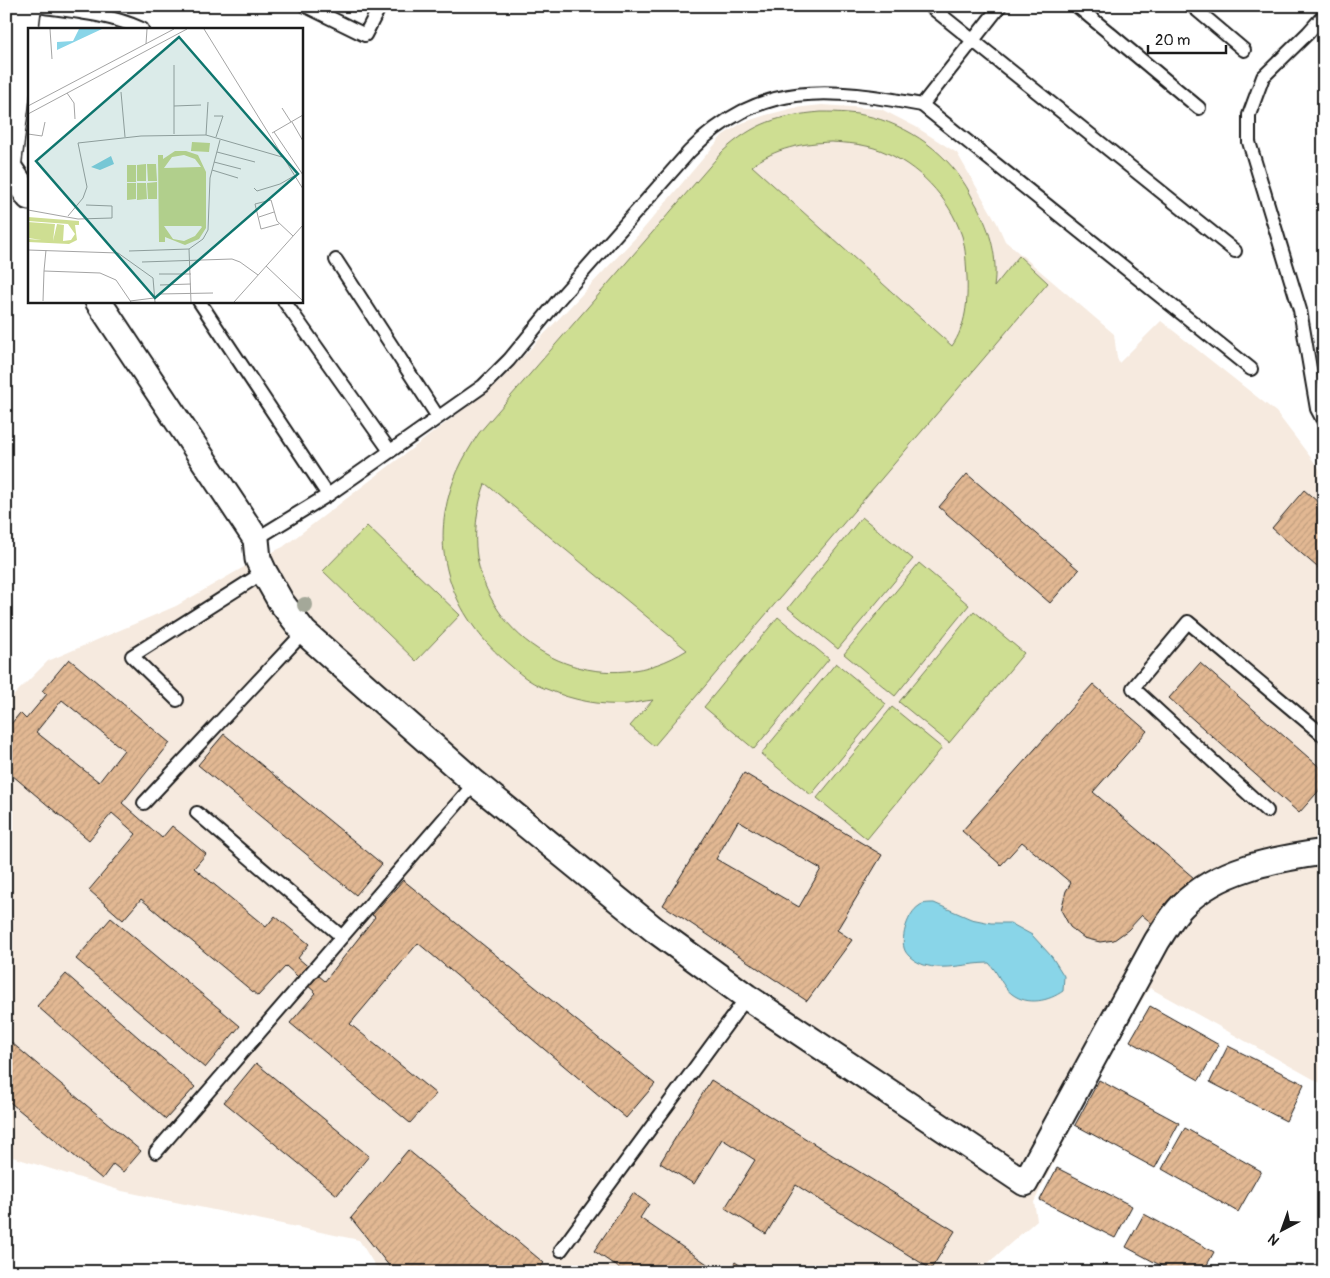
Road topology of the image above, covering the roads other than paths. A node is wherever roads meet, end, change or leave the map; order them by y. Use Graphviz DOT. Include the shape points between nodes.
graph roads {
  1 [pos="27,6"];
  2 [pos="37,6"];
  3 [pos="306,6"];
  4 [pos="380,6"];
  5 [pos="930,6"];
  6 [pos="1000,6"];
  7 [pos="1076,6"];
  8 [pos="1192,6"];
  9 [pos="1324,15"];
  10 [pos="139,28"];
  11 [pos="974,42"];
  12 [pos="1244,50"];
  13 [pos="922,105"];
  14 [pos="1199,108"];
  15 [pos="7,168"];
  16 [pos="28,196"];
  17 [pos="1235,251"];
  18 [pos="336,260"];
  19 [pos="99,302"];
  20 [pos="200,302"];
  21 [pos="285,302"];
  22 [pos="1251,369"];
  23 [pos="438,417"];
  24 [pos="1324,422"];
  25 [pos="390,452"];
  26 [pos="328,495"];
  27 [pos="256,539"];
  28 [pos="264,572"];
  29 [pos="304,632"];
  30 [pos="177,700"];
  31 [pos="1324,736"];
  32 [pos="475,783"];
  33 [pos="144,803"];
  34 [pos="1267,811"];
  35 [pos="197,813"];
  36 [pos="1324,852"];
  37 [pos="341,936"];
  38 [pos="747,997"];
  39 [pos="156,1152"];
  40 [pos="561,1250"];
  1 -- 15 [label="street"];
  2 -- 10 [label="lane" via="93,14"];
  3 -- 4 [label="lane" via="365,35"];
  5 -- 11 [label="lane"];
  6 -- 11 [label="lane"];
  7 -- 14 [label="lane"];
  8 -- 12 [label="lane"];
  9 -- 24 [label="lane" via="1264,77 1249,115 1249,142 1300,310 1316,410"];
  11 -- 13 [label="lane"];
  11 -- 17 [label="lane"];
  13 -- 22 [label="lane"];
  13 -- 23 [label="lane" via="838,92 769,100 732,116 689,152 509,360 483,386"];
  15 -- 16 [label="street"];
  18 -- 23 [label="lane"];
  19 -- 27 [label="street"];
  20 -- 26 [label="lane"];
  21 -- 25 [label="lane"];
  23 -- 25 [label="lane"];
  25 -- 26 [label="lane"];
  26 -- 27 [label="lane"];
  27 -- 28 [label="street" via="258,559"];
  28 -- 29 [label="street"];
  28 -- 30 [label="lane" via="132,656"];
  29 -- 32 [label="street"];
  29 -- 33 [label="lane"];
  31 -- 34 [label="lane" via="1188,622 1133,688"];
  32 -- 37 [label="lane"];
  32 -- 38 [label="street" via="655,930"];
  35 -- 37 [label="lane"];
  36 -- 38 [label="street" via="1253,866 1210,883 1181,906 1157,940 1025,1183"];
  37 -- 39 [label="lane"];
  38 -- 40 [label="lane"];
}
